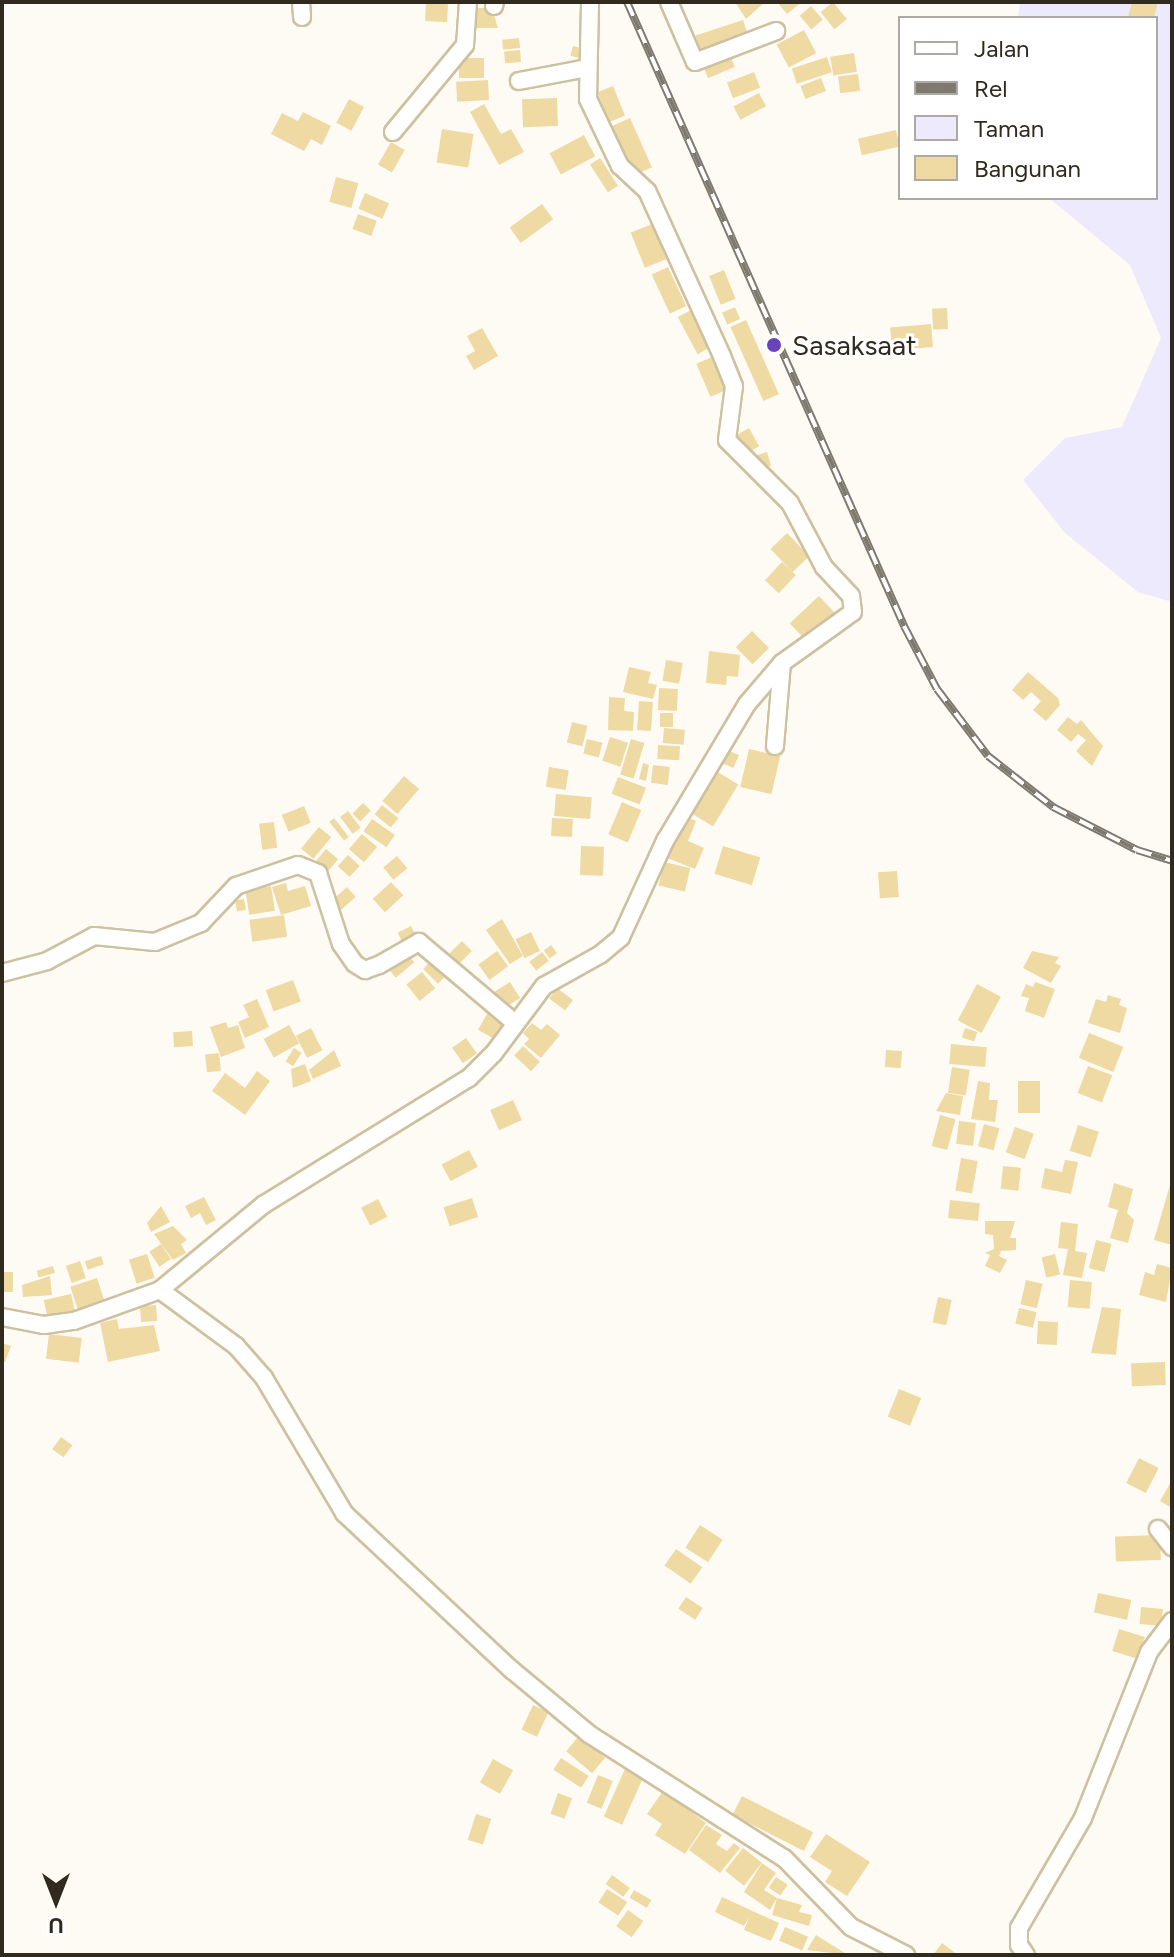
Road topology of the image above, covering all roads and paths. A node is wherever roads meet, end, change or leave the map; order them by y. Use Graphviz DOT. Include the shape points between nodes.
graph roads {
  1 [pos="468,2"];
  2 [pos="590,2"];
  3 [pos="669,2"];
  4 [pos="776,31"];
  5 [pos="587,68"];
  6 [pos="519,81"];
  7 [pos="393,132"];
  8 [pos="782,663"];
  9 [pos="775,746"];
  10 [pos="2,973"];
  11 [pos="514,1022"];
  12 [pos="160,1290"];
  13 [pos="2,1317"];
  14 [pos="1158,1529"];
  15 [pos="1172,1547"];
  16 [pos="1172,1621"];
  17 [pos="906,1955"];
  18 [pos="1026,1955"];
  1 -- 7 [label="street" via="465,45"];
  2 -- 5 [label="street" via="593,35"];
  3 -- 4 [label="street" via="695,62"];
  5 -- 6 [label="street"];
  5 -- 8 [label="street" via="588,99 620,166 647,191 734,386 727,440 790,503 824,567 854,601 853,612"];
  8 -- 9 [label="street"];
  8 -- 11 [label="street" via="747,704 672,830 621,937 544,986"];
  10 -- 11 [label="street" via="47,961 94,936 155,942 201,923 236,886 298,865 318,873 341,944 355,964 365,970 419,942"];
  11 -- 12 [label="street" via="469,1078 263,1205"];
  12 -- 13 [label="street" via="74,1321 44,1325"];
  12 -- 17 [label="street" via="236,1346 264,1378 344,1513 512,1670 589,1734 784,1858 851,1927"];
  14 -- 15 [label="street"];
  16 -- 18 [label="street" via="1149,1652 1083,1818 1019,1928 1019,1945"];
}
